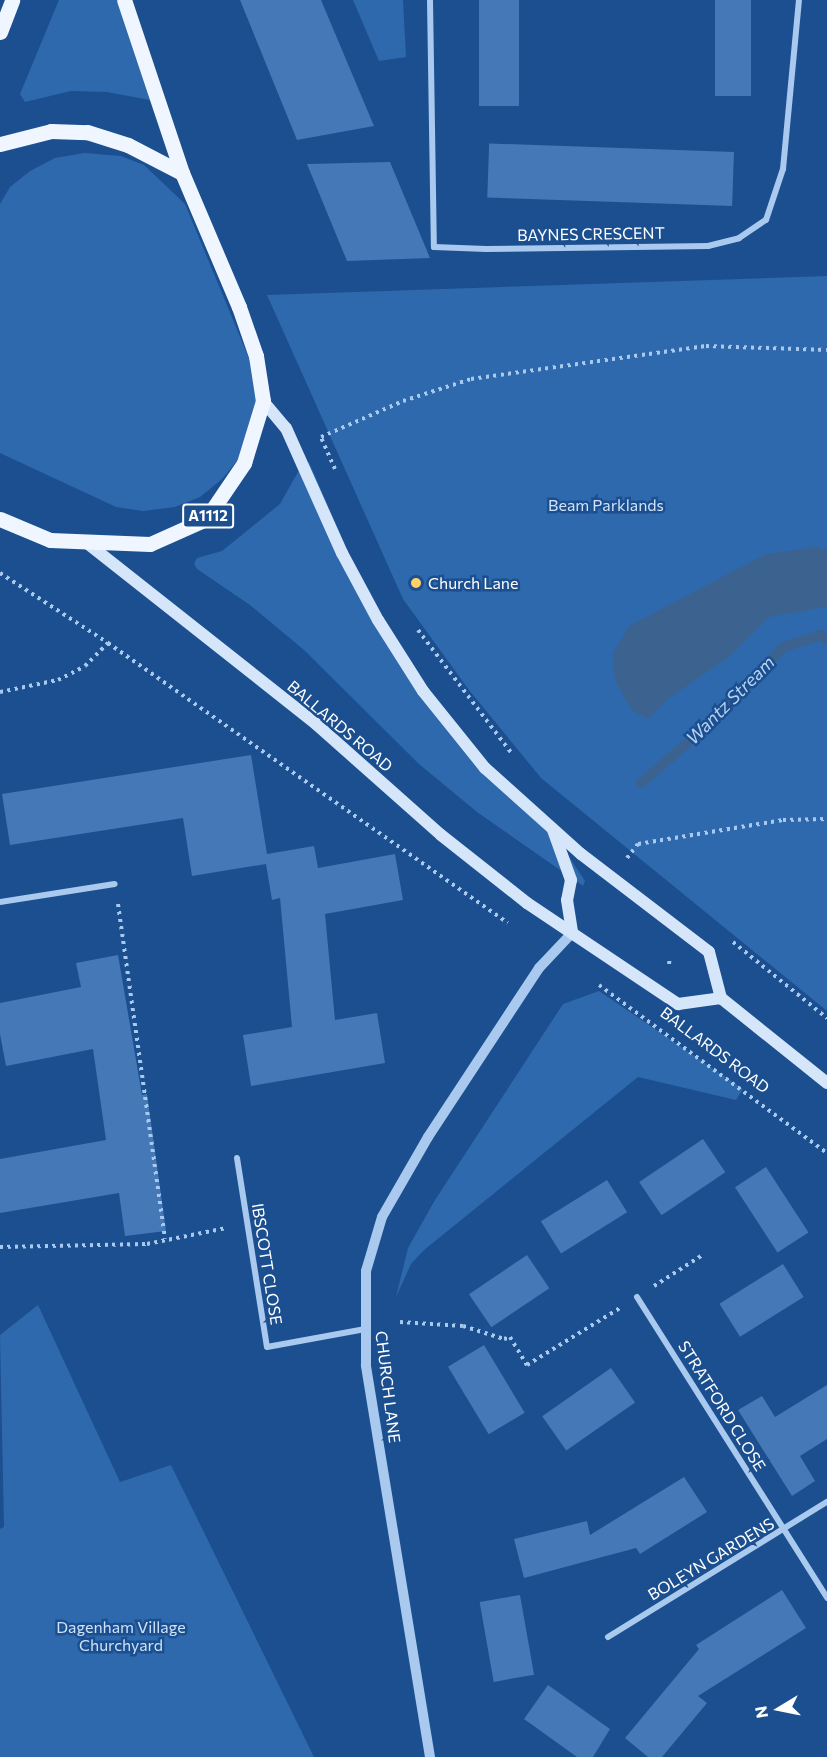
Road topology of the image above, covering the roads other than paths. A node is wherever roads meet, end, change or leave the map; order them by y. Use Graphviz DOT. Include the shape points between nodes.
graph roads {
  1 [pos="12,0"];
  2 [pos="124,0"];
  3 [pos="430,0"];
  4 [pos="799,0"];
  5 [pos="0,32"];
  6 [pos="0,144"];
  7 [pos="182,173"];
  8 [pos="263,401"];
  9 [pos="0,519"];
  10 [pos="87,543"];
  11 [pos="552,827"];
  12 [pos="115,884"];
  13 [pos="0,902"];
  14 [pos="572,933"];
  15 [pos="720,998"];
  16 [pos="827,1083"];
  17 [pos="237,1158"];
  18 [pos="637,1297"];
  19 [pos="364,1329"];
  20 [pos="827,1502"];
  21 [pos="785,1529"];
  22 [pos="827,1598"];
  23 [pos="608,1638"];
  24 [pos="430,1757"];
  1 -- 5 [label="main road"];
  2 -- 7 [label="main road, A1112"];
  3 -- 4 [label="street, BAYNES CRESCENT" via="434,247 486,249 708,246 739,238 766,220 783,169"];
  6 -- 7 [label="main road" via="51,131 87,132 128,145"];
  7 -- 8 [label="main road, A1112" via="239,307 255,356"];
  8 -- 10 [label="main road, A1112" via="244,463 206,519 150,544"];
  8 -- 11 [label="main road" via="286,428 342,553 423,691 485,768"];
  9 -- 10 [label="main road, A1112" via="50,540"];
  10 -- 14 [label="main road, BALLARDS ROAD" via="316,724 450,842"];
  11 -- 14 [label="main road" via="572,880 567,900"];
  11 -- 15 [label="main road" via="581,854 709,952"];
  12 -- 13 [label="street"];
  14 -- 15 [label="main road, BALLARDS ROAD" via="678,1004"];
  14 -- 19 [label="street, CHURCH LANE" via="539,968 428,1137 382,1217 366,1271"];
  15 -- 16 [label="main road"];
  17 -- 19 [label="street, IBSCOTT CLOSE" via="267,1347"];
  18 -- 21 [label="street, STRATFORD CLOSE"];
  19 -- 24 [label="street, CHURCH LANE" via="366,1365"];
  20 -- 21 [label="street, BOLEYN GARDENS"];
  21 -- 22 [label="street, STRATFORD CLOSE"];
  21 -- 23 [label="street, BOLEYN GARDENS"];
}
